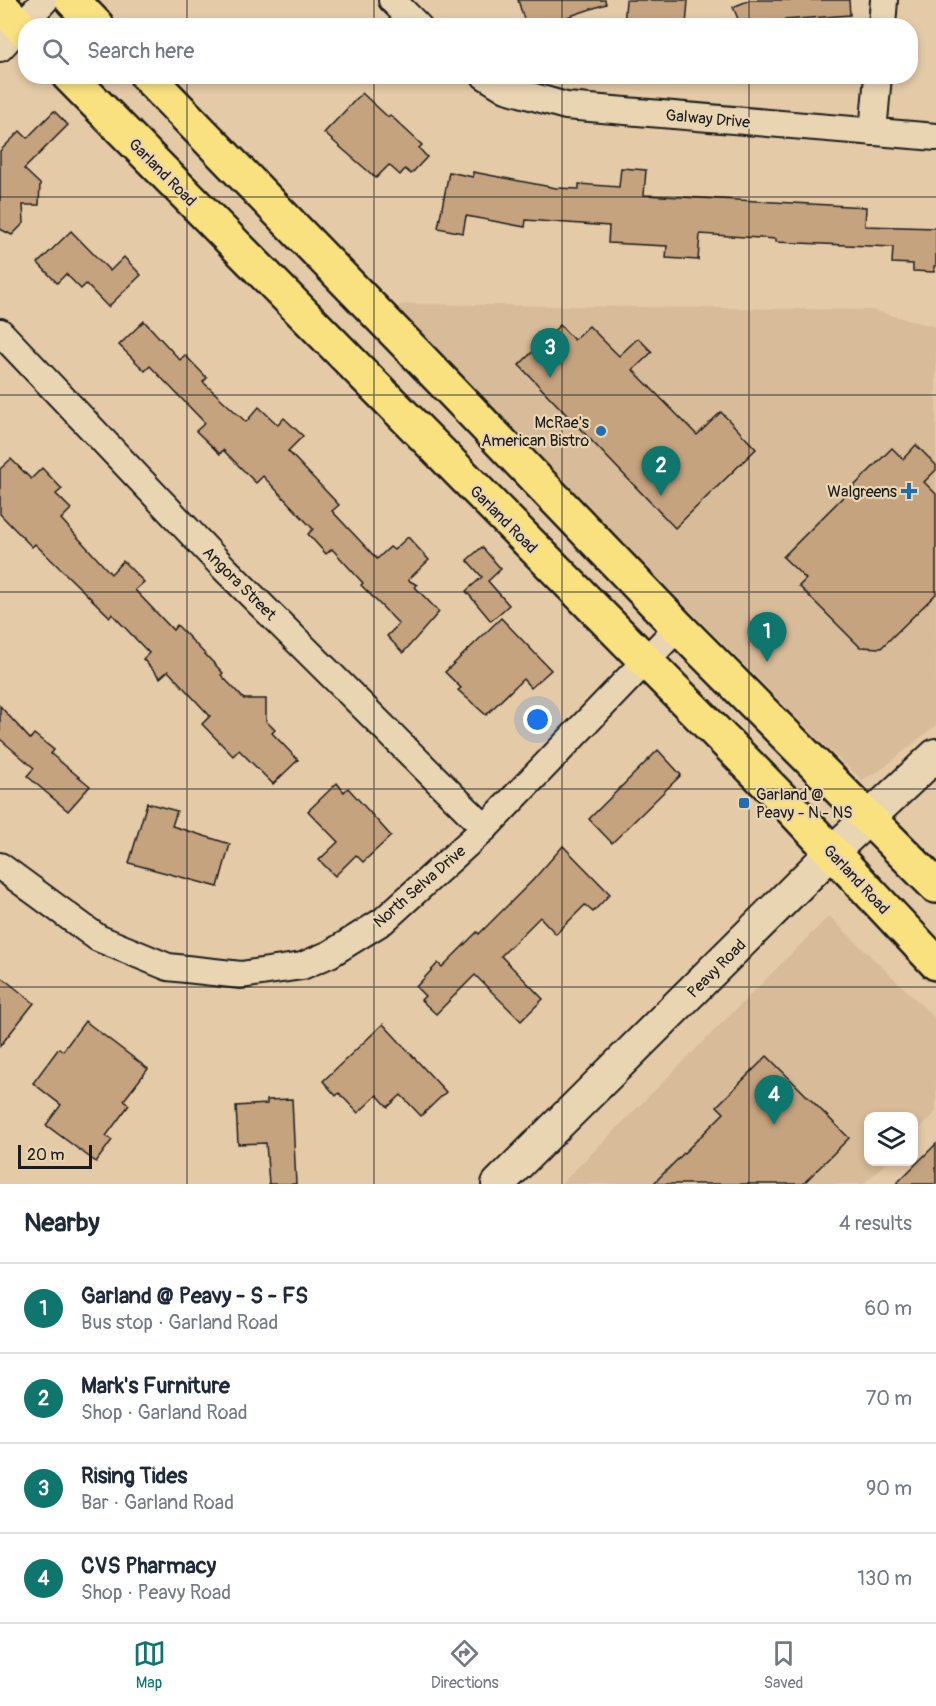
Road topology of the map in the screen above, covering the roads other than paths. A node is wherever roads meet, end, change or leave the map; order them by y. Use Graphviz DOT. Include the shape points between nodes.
graph roads {
  1 [pos="45,0"];
  2 [pos="72,0"];
  3 [pos="392,0"];
  4 [pos="884,0"];
  5 [pos="24,18"];
  6 [pos="89,18"];
  7 [pos="410,18"];
  8 [pos="883,18"];
  9 [pos="77,84"];
  10 [pos="155,84"];
  11 [pos="498,84"];
  12 [pos="877,84"];
  13 [pos="873,132"];
  14 [pos="936,137"];
  15 [pos="0,332"];
  16 [pos="678,627"];
  17 [pos="645,662"];
  18 [pos="936,755"];
  19 [pos="867,817"];
  20 [pos="485,828"];
  21 [pos="832,852"];
  22 [pos="0,866"];
  23 [pos="936,886"];
  24 [pos="936,963"];
  25 [pos="498,1184"];
  1 -- 5 [label="street"];
  2 -- 6 [label="main road"];
  3 -- 7 [label="street"];
  4 -- 8 [label="street"];
  9 -- 17 [label="main road, Garland Road"];
  10 -- 16 [label="main road"];
  11 -- 13 [label="street, Galway Drive" via="566,106"];
  12 -- 13 [label="street"];
  13 -- 14 [label="street, Galway Drive"];
  15 -- 20 [label="street, Angora Street" via="225,569"];
  16 -- 17 [label="street, North Selva Drive"];
  16 -- 19 [label="main road"];
  17 -- 20 [label="street, North Selva Drive"];
  17 -- 21 [label="main road, Garland Road"];
  18 -- 19 [label="street, Peavy Road"];
  19 -- 21 [label="street, Peavy Road"];
  19 -- 23 [label="main road"];
  20 -- 22 [label="street, North Selva Drive" via="382,921 330,954 302,966 241,975 168,967 98,938"];
  21 -- 24 [label="main road, Garland Road"];
  21 -- 25 [label="street, Peavy Road"];
}
